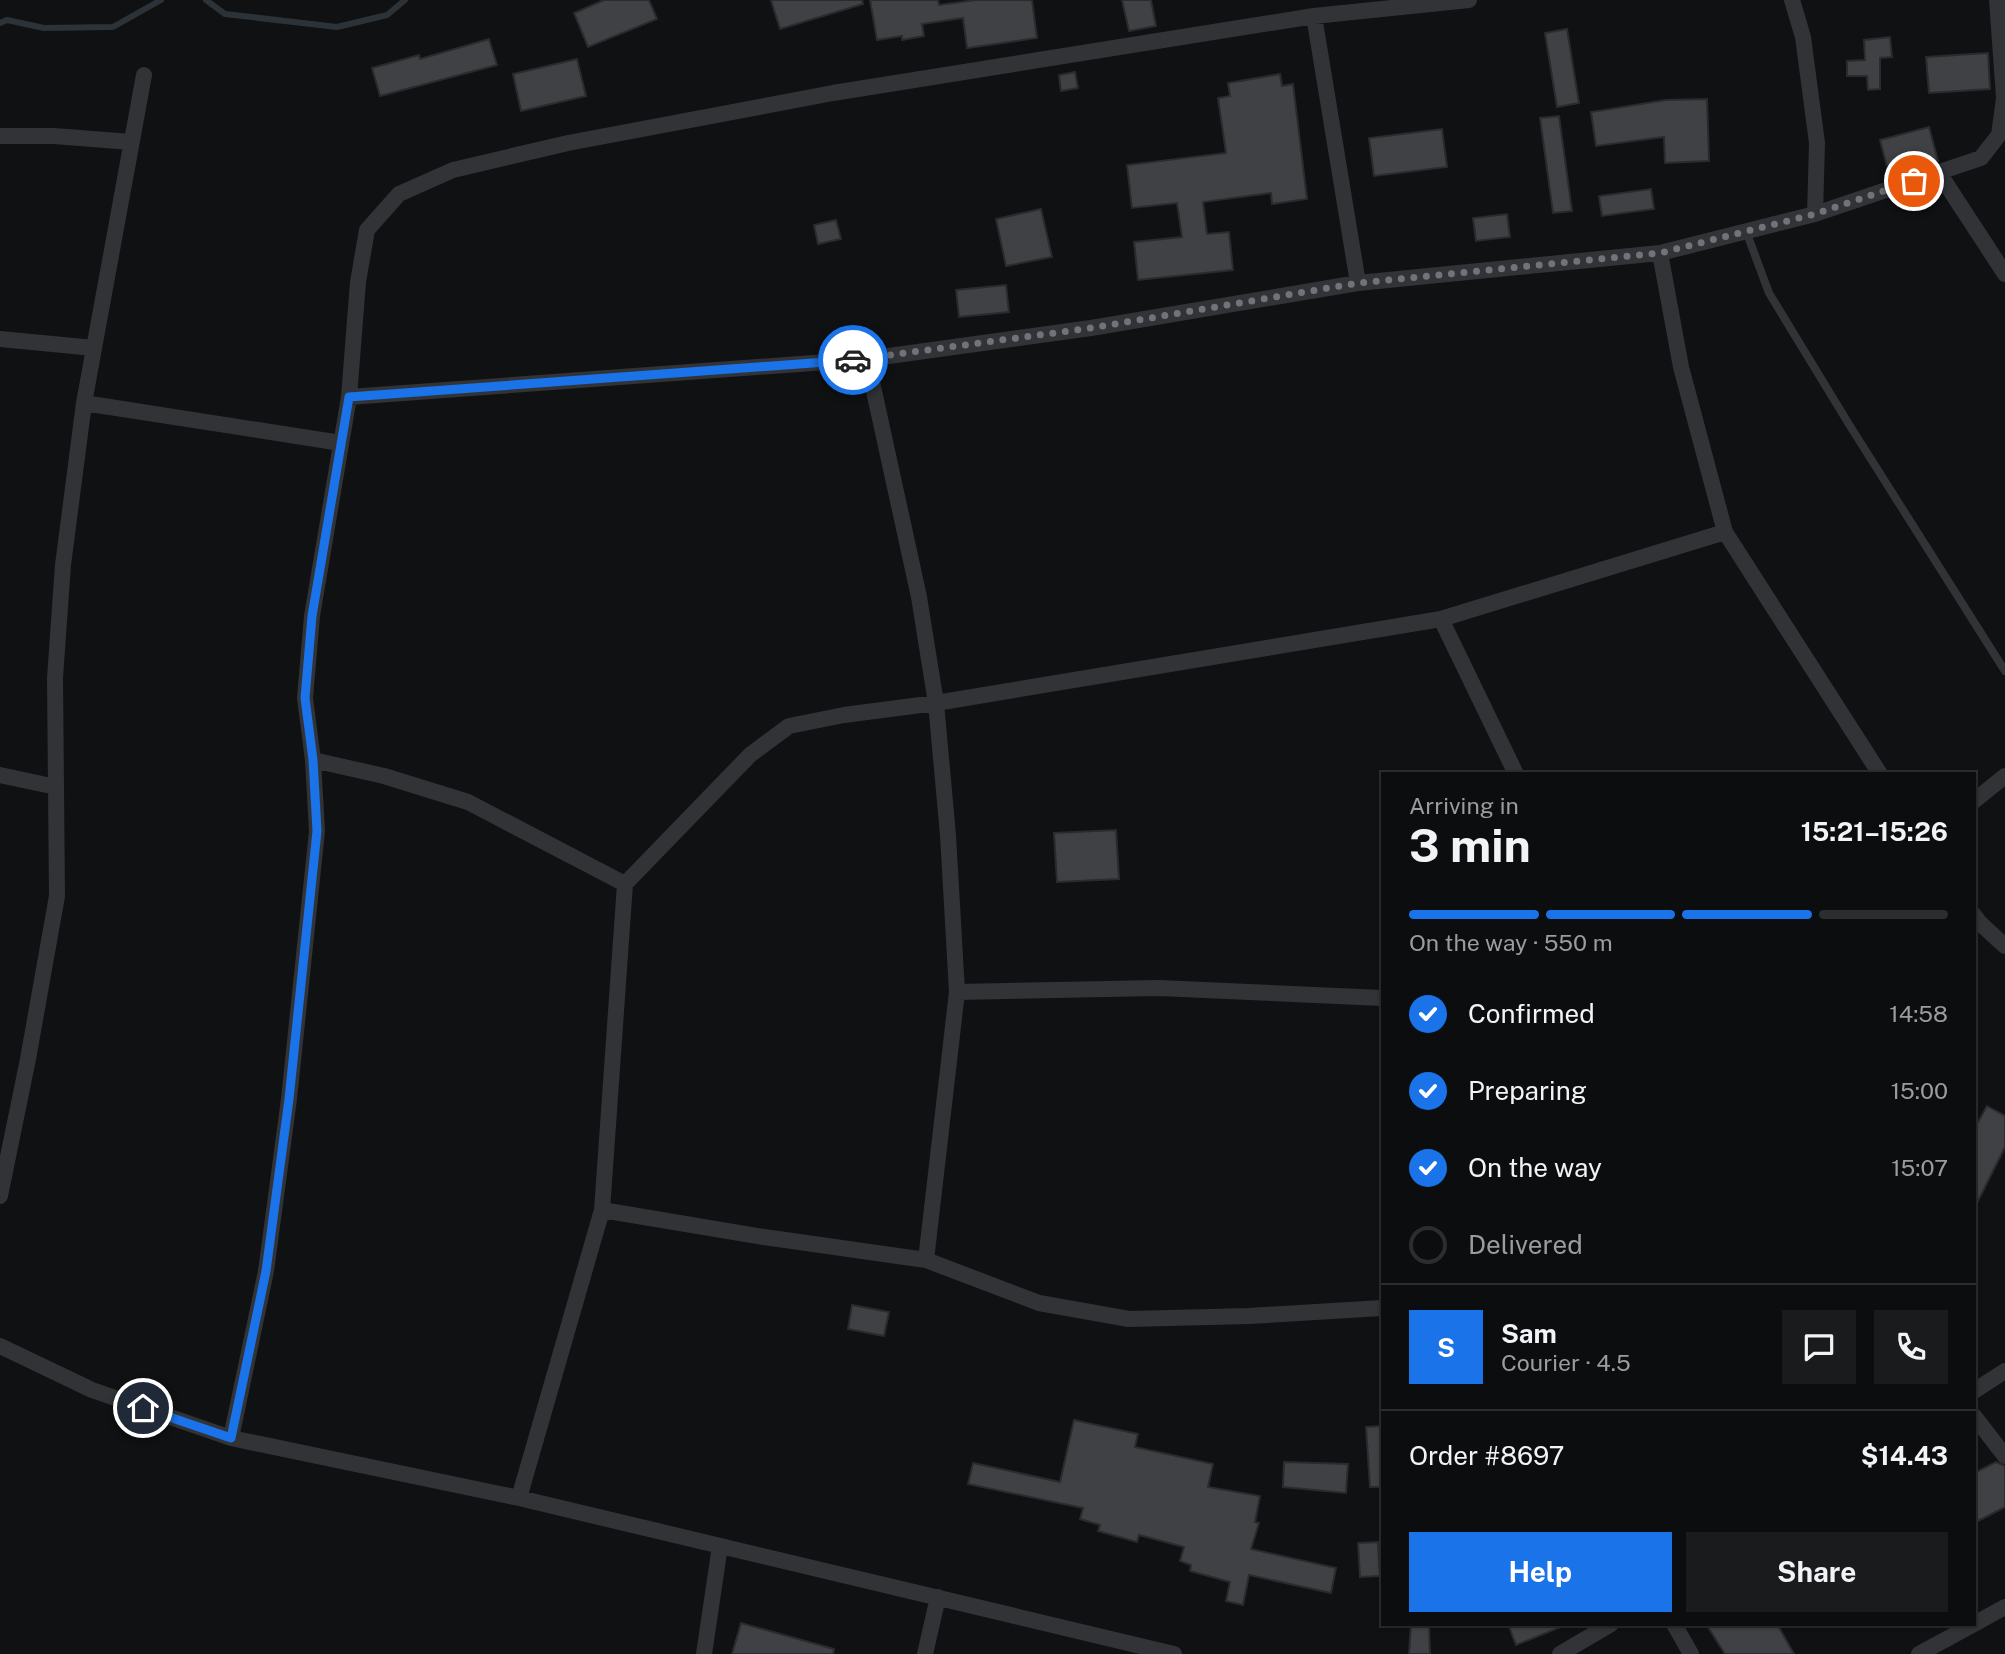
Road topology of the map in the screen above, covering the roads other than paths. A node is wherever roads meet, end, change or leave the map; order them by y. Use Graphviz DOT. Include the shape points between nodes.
graph roads {
  1 [pos="1469,0"];
  2 [pos="1792,0"];
  3 [pos="1997,0"];
  4 [pos="1414,3"];
  5 [pos="1314,16"];
  6 [pos="144,75"];
  7 [pos="0,136"];
  8 [pos="131,142"];
  9 [pos="1939,173"];
  10 [pos="1815,214"];
  11 [pos="1746,231"];
  12 [pos="1660,253"];
  13 [pos="2005,274"];
  14 [pos="1358,283"];
  15 [pos="0,339"];
  16 [pos="94,348"];
  17 [pos="867,359"];
  18 [pos="349,397"];
  19 [pos="84,403"];
  20 [pos="341,443"];
  21 [pos="1725,532"];
  22 [pos="1441,619"];
  23 [pos="2005,671"];
  24 [pos="936,703"];
  25 [pos="313,760"];
  26 [pos="1515,772"];
  27 [pos="1879,772"];
  28 [pos="0,775"];
  29 [pos="2005,776"];
  30 [pos="56,788"];
  31 [pos="1976,799"];
  32 [pos="625,884"];
  33 [pos="1976,918"];
  34 [pos="2005,946"];
  35 [pos="957,992"];
  36 [pos="1381,998"];
  37 [pos="0,1196"];
  38 [pos="602,1210"];
  39 [pos="926,1260"];
  40 [pos="1381,1308"];
  41 [pos="0,1346"];
  42 [pos="2005,1371"];
  43 [pos="1976,1390"];
  44 [pos="1976,1419"];
  45 [pos="231,1438"];
  46 [pos="2005,1456"];
  47 [pos="519,1498"];
  48 [pos="720,1546"];
  49 [pos="938,1597"];
  50 [pos="2005,1606"];
  51 [pos="1976,1623"];
  52 [pos="1608,1626"];
  53 [pos="1675,1626"];
  54 [pos="1970,1626"];
  55 [pos="1138,1650"];
  56 [pos="704,1654"];
  57 [pos="925,1654"];
  58 [pos="1174,1654"];
  59 [pos="1560,1654"];
  60 [pos="1691,1654"];
  61 [pos="1919,1654"];
  1 -- 4 [label="street"];
  2 -- 10 [label="street" via="1803,37 1817,143"];
  3 -- 9 [label="street" via="2004,98 1999,135 1981,158"];
  4 -- 5 [label="street"];
  5 -- 14 [label="street"];
  5 -- 18 [label="street" via="833,93 568,143 453,170 399,194 368,230 358,282"];
  6 -- 8 [label="street"];
  7 -- 8 [label="street"];
  8 -- 16 [label="street"];
  9 -- 10 [label="street"];
  9 -- 13 [label="street"];
  10 -- 11 [label="street"];
  11 -- 12 [label="street"];
  11 -- 23 [label="lane" via="1769,293"];
  12 -- 14 [label="street"];
  12 -- 21 [label="street" via="1681,367"];
  14 -- 17 [label="street" via="1091,328"];
  15 -- 16 [label="street"];
  16 -- 19 [label="street"];
  17 -- 18 [label="street"];
  17 -- 24 [label="street" via="919,597"];
  18 -- 20 [label="street"];
  19 -- 20 [label="street"];
  19 -- 30 [label="street" via="63,565 55,678"];
  20 -- 25 [label="street" via="312,616 305,698"];
  21 -- 22 [label="street"];
  21 -- 27 [label="street"];
  22 -- 24 [label="street"];
  22 -- 26 [label="street"];
  24 -- 32 [label="street" via="789,726 750,755"];
  24 -- 35 [label="street"];
  25 -- 32 [label="street" via="468,802"];
  25 -- 45 [label="street" via="317,831 289,1099 266,1271"];
  28 -- 30 [label="street"];
  29 -- 31 [label="street"];
  30 -- 37 [label="street" via="57,896"];
  32 -- 38 [label="street"];
  33 -- 34 [label="street"];
  35 -- 36 [label="street" via="1159,988"];
  35 -- 39 [label="street"];
  38 -- 39 [label="street"];
  38 -- 47 [label="street"];
  39 -- 40 [label="street" via="1039,1303 1129,1319"];
  41 -- 45 [label="street" via="92,1390"];
  42 -- 43 [label="street"];
  44 -- 46 [label="street"];
  45 -- 47 [label="street"];
  47 -- 48 [label="street"];
  48 -- 49 [label="street"];
  48 -- 56 [label="street"];
  49 -- 55 [label="street"];
  49 -- 57 [label="street"];
  50 -- 51 [label="street"];
  52 -- 59 [label="street"];
  53 -- 60 [label="street"];
  54 -- 61 [label="street"];
  55 -- 58 [label="street"];
}
